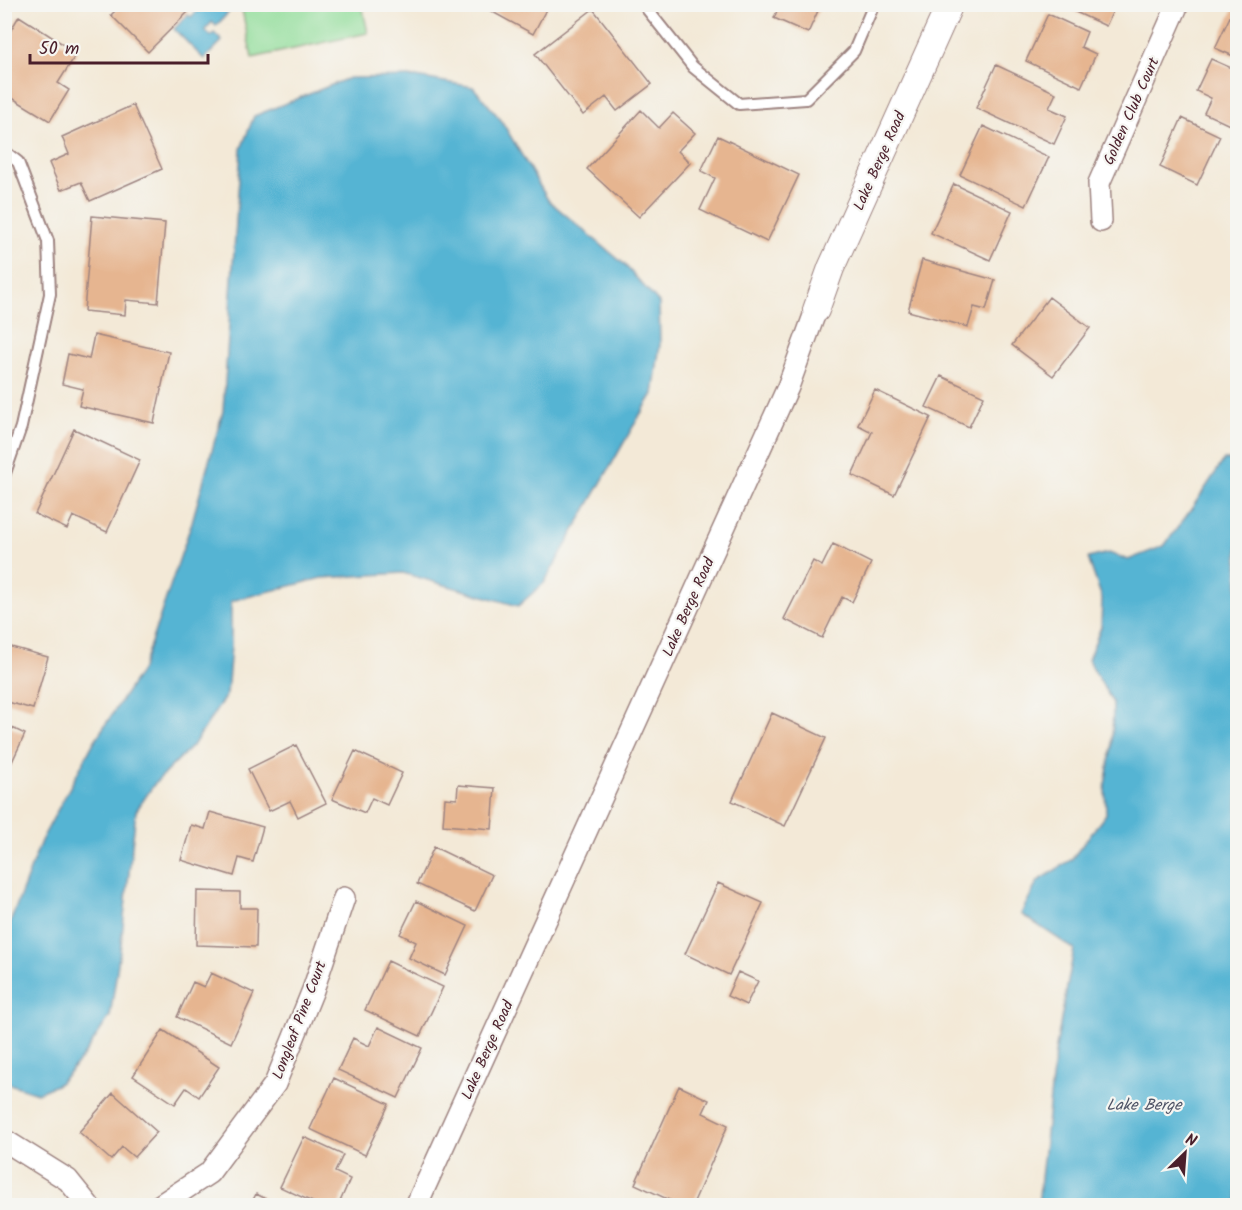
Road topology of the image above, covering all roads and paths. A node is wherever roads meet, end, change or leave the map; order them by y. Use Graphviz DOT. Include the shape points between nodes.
graph roads {
  1 [pos="643,4"];
  2 [pos="874,4"];
  3 [pos="950,4"];
  4 [pos="1178,4"];
  5 [pos="4,152"];
  6 [pos="1101,221"];
  7 [pos="816,310"];
  8 [pos="4,477"];
  9 [pos="344,898"];
  10 [pos="4,1140"];
  11 [pos="89,1206"];
  12 [pos="159,1206"];
  13 [pos="416,1206"];
  1 -- 2 [label="lane" via="693,67 739,104 806,99 854,51"];
  3 -- 7 [label="street, Lake Berge Road" via="831,268"];
  4 -- 6 [label="street, Golden Club Court" via="1099,183"];
  5 -- 8 [label="lane" via="18,162 48,241 50,294 21,427"];
  7 -- 13 [label="street, Lake Berge Road" via="788,387"];
  9 -- 12 [label="street, Longleaf Pine Court" via="275,1084 209,1173"];
  10 -- 11 [label="street" via="68,1180"];
}
